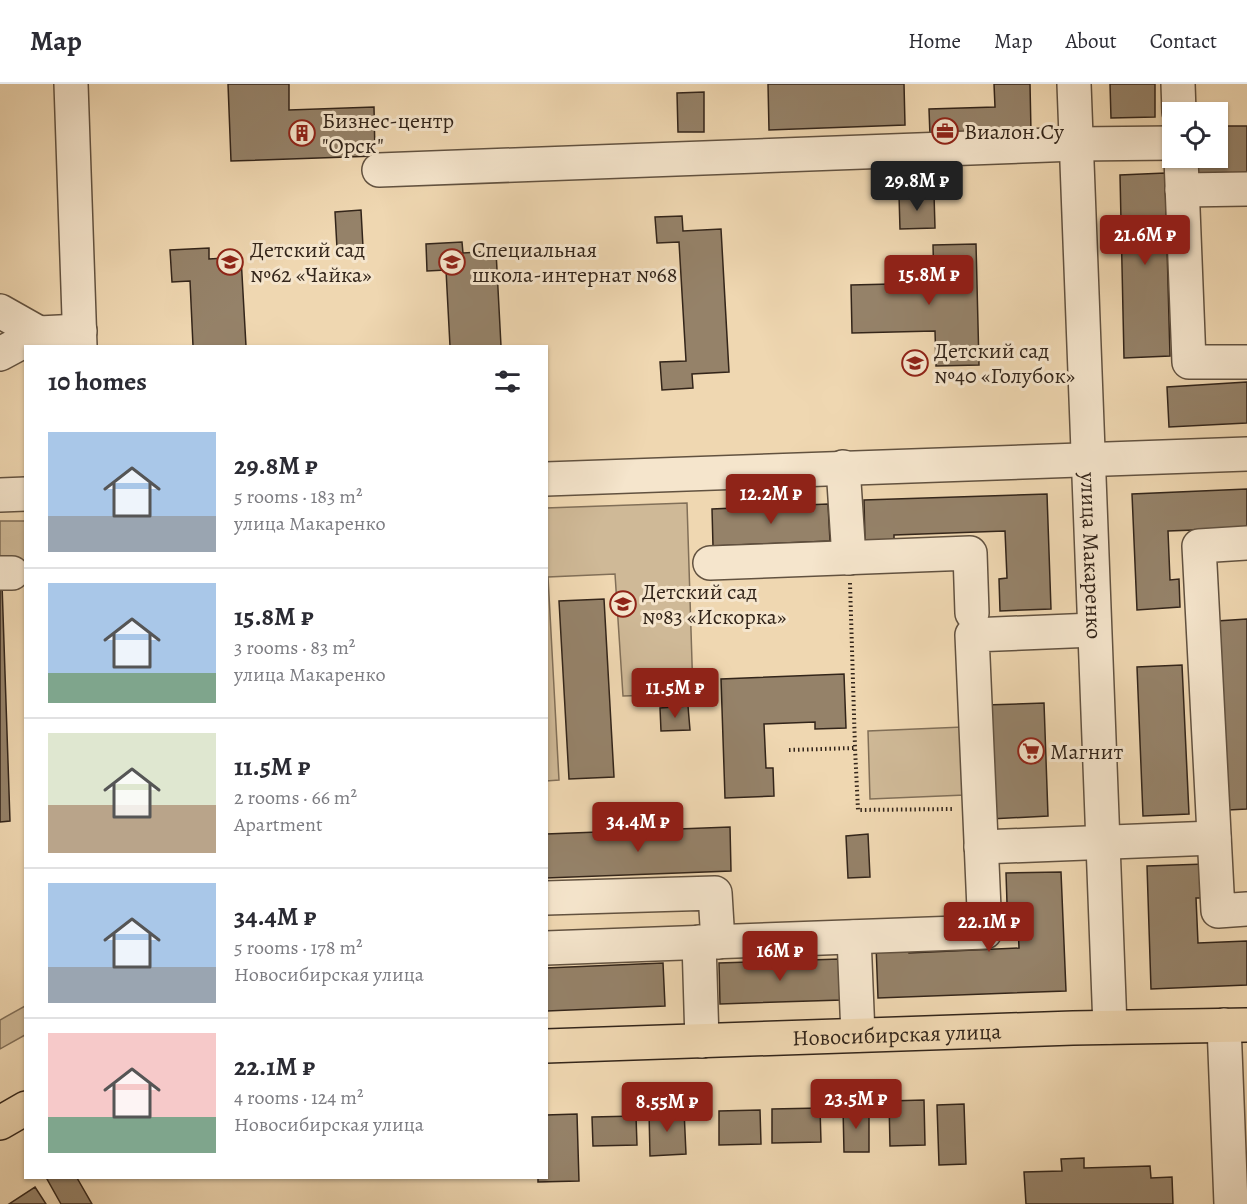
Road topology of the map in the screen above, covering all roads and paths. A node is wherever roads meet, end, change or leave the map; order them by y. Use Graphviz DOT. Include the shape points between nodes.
graph roads {
  1 [pos="71,84"];
  2 [pos="1074,84"];
  3 [pos="1178,84"];
  4 [pos="1179,102"];
  5 [pos="1162,143"];
  6 [pos="1076,144"];
  7 [pos="1181,168"];
  8 [pos="379,170"];
  9 [pos="1247,189"];
  10 [pos="1182,190"];
  11 [pos="0,311"];
  12 [pos="39,333"];
  13 [pos="80,339"];
  14 [pos="0,354"];
  15 [pos="1247,362"];
  16 [pos="1247,454"];
  17 [pos="1087,459"];
  18 [pos="843,467"];
  19 [pos="548,479"];
  20 [pos="24,494"];
  21 [pos="0,495"];
  22 [pos="1247,543"];
  23 [pos="849,558"];
  24 [pos="710,563"];
  25 [pos="972,613"];
  26 [pos="1094,630"];
  27 [pos="855,748"];
  28 [pos="789,750"];
  29 [pos="980,808"];
  30 [pos="1214,838"];
  31 [pos="1104,843"];
  32 [pos="981,847"];
  33 [pos="548,898"];
  34 [pos="1247,909"];
  35 [pos="854,937"];
  36 [pos="709,942"];
  37 [pos="548,948"];
  38 [pos="1235,1025"];
  39 [pos="1110,1027"];
  40 [pos="858,1035"];
  41 [pos="702,1041"];
  42 [pos="548,1047"];
  43 [pos="24,1109"];
  44 [pos="0,1123"];
  45 [pos="1231,1204"];
  1 -- 13 [label="street"];
  2 -- 6 [label="street, улица Макаренко"];
  3 -- 4 [label="street"];
  5 -- 6 [label="street"];
  6 -- 8 [label="street"];
  6 -- 17 [label="street, улица Макаренко"];
  7 -- 10 [label="street"];
  9 -- 10 [label="street"];
  10 -- 15 [label="street" via="1189,362"];
  11 -- 12 [label="street"];
  12 -- 13 [label="street"];
  12 -- 14 [label="street"];
  16 -- 17 [label="street"];
  17 -- 18 [label="street"];
  17 -- 26 [label="street, улица Макаренко"];
  18 -- 19 [label="street"];
  18 -- 23 [label="street"];
  20 -- 21 [label="street"];
  22 -- 30 [label="street" via="1199,546"];
  23 -- 24 [label="street"];
  23 -- 25 [label="street" via="970,553"];
  23 -- 27 [label="path"];
  26 -- 29 [label="street" via="972,635"];
  26 -- 31 [label="street, улица Макаренко"];
  27 -- 28 [label="path"];
  27 -- 29 [label="path" via="858,810"];
  29 -- 32 [label="street"];
  30 -- 31 [label="street"];
  30 -- 34 [label="street" via="1218,911"];
  31 -- 32 [label="street"];
  31 -- 39 [label="street, улица Макаренко"];
  32 -- 35 [label="street" via="985,932"];
  33 -- 36 [label="street" via="715,893"];
  35 -- 36 [label="street"];
  35 -- 40 [label="street"];
  36 -- 37 [label="street"];
  36 -- 41 [label="street"];
  38 -- 39 [label="main road, Новосибирская улица"];
  38 -- 45 [label="street"];
  39 -- 40 [label="main road, Новосибирская улица"];
  40 -- 41 [label="main road, Новосибирская улица"];
  41 -- 42 [label="main road, Новосибирская улица"];
  43 -- 44 [label="main road"];
}
